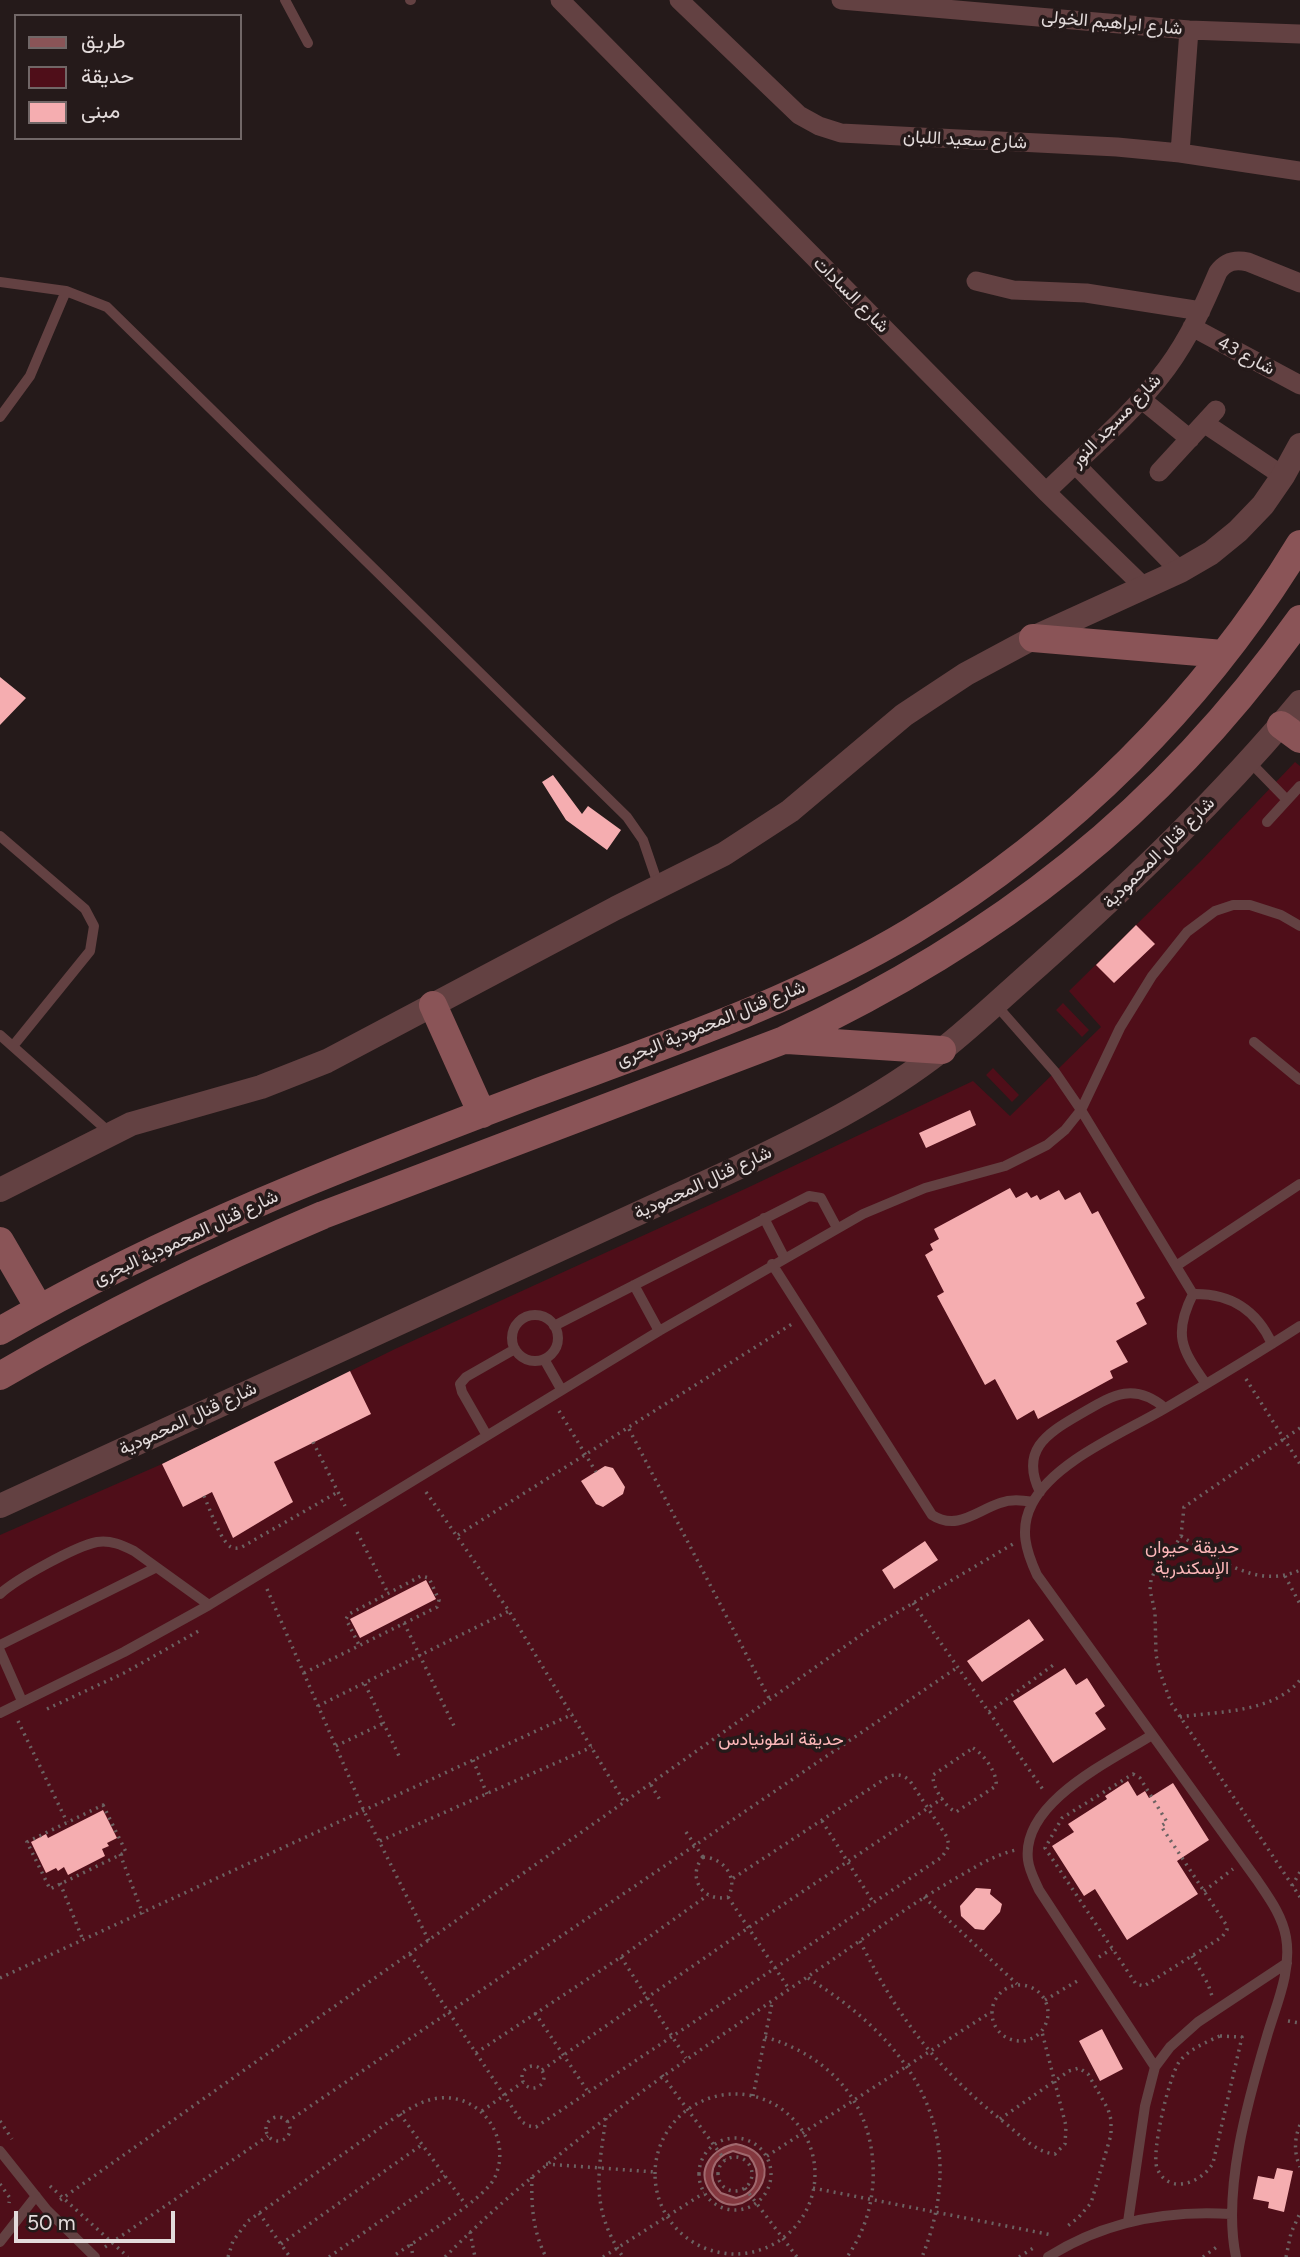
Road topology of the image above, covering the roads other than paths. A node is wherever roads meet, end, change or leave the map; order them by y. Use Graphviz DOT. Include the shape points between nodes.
graph roads {
  1 [pos="285,0"];
  2 [pos="560,0"];
  3 [pos="679,0"];
  4 [pos="841,0"];
  5 [pos="1189,30"];
  6 [pos="1300,34"];
  7 [pos="308,43"];
  8 [pos="1180,153"];
  9 [pos="1300,171"];
  10 [pos="976,281"];
  11 [pos="0,282"];
  12 [pos="1300,283"];
  13 [pos="65,290"];
  14 [pos="1197,319"];
  15 [pos="1300,385"];
  16 [pos="1141,399"];
  17 [pos="0,417"];
  18 [pos="1189,439"];
  19 [pos="1300,445"];
  20 [pos="1075,464"];
  21 [pos="1159,472"];
  22 [pos="1283,476"];
  23 [pos="1046,492"];
  24 [pos="1300,544"];
  25 [pos="1180,571"];
  26 [pos="1144,587"];
  27 [pos="1300,620"];
  28 [pos="1033,638"];
  29 [pos="1223,654"];
  30 [pos="1300,702"];
  31 [pos="1291,732"];
  32 [pos="1248,760"];
  33 [pos="1300,786"];
  34 [pos="1287,800"];
  35 [pos="1267,822"];
  36 [pos="0,836"];
  37 [pos="659,887"];
  38 [pos="1300,926"];
  39 [pos="995,1004"];
  40 [pos="433,1005"];
  41 [pos="0,1035"];
  42 [pos="784,1040"];
  43 [pos="1254,1042"];
  44 [pos="13,1046"];
  45 [pos="942,1051"];
  46 [pos="1300,1080"];
  47 [pos="1081,1110"];
  48 [pos="482,1114"];
  49 [pos="110,1133"];
  50 [pos="1300,1185"];
  51 [pos="0,1190"];
  52 [pos="764,1218"];
  53 [pos="837,1228"];
  54 [pos="0,1241"];
  55 [pos="785,1257"];
  56 [pos="772,1264"];
  57 [pos="1176,1266"];
  58 [pos="634,1285"];
  59 [pos="1193,1294"];
  60 [pos="40,1308"];
  61 [pos="1300,1325"];
  62 [pos="554,1326"];
  63 [pos="0,1331"];
  64 [pos="659,1331"];
  65 [pos="1272,1344"];
  66 [pos="515,1349"];
  67 [pos="544,1359"];
  68 [pos="0,1376"];
  69 [pos="1206,1384"];
  70 [pos="562,1390"];
  71 [pos="1165,1408"];
  72 [pos="486,1434"];
  73 [pos="1040,1492"];
  74 [pos="1033,1502"];
  75 [pos="0,1506"];
  76 [pos="155,1567"];
  77 [pos="0,1594"];
  78 [pos="209,1605"];
  79 [pos="0,1645"];
  80 [pos="0,1651"];
  81 [pos="22,1701"];
  82 [pos="0,1713"];
  83 [pos="1152,1735"];
  84 [pos="1287,1963"];
  85 [pos="1155,2067"];
  86 [pos="0,2151"];
  87 [pos="36,2196"];
  88 [pos="1231,2214"];
  89 [pos="1128,2222"];
  90 [pos="0,2242"];
  91 [pos="1233,2242"];
  92 [pos="94,2256"];
  93 [pos="1048,2257"];
  94 [pos="1230,2257"];
  95 [pos="1236,2257"];
  1 -- 7 [label="lane"];
  2 -- 23 [label="street, شارع السادات"];
  3 -- 8 [label="street, شارع سعيد اللبان" via="799,115 841,133"];
  4 -- 5 [label="street, شارع ابراهيم الخولى"];
  5 -- 6 [label="street, شارع ابراهيم الخولى"];
  5 -- 8 [label="street"];
  8 -- 9 [label="street, شارع سعيد اللبان"];
  10 -- 14 [label="street, شارع 43" via="1013,290 1086,293"];
  11 -- 13 [label="lane"];
  12 -- 14 [label="street, شارع مسجد النور" via="1240,260 1223,265"];
  13 -- 17 [label="lane" via="30,376"];
  13 -- 37 [label="lane" via="107,307 117,316 627,817 643,840"];
  14 -- 15 [label="street, شارع 43"];
  14 -- 16 [label="street, شارع مسجد النور" via="1167,368"];
  16 -- 18 [label="street"];
  16 -- 20 [label="street, شارع مسجد النور"];
  18 -- 21 [label="street"];
  18 -- 22 [label="street" via="1210,416"];
  19 -- 22 [label="street"];
  20 -- 23 [label="street, شارع مسجد النور"];
  20 -- 25 [label="street"];
  22 -- 25 [label="street" via="1238,531"];
  23 -- 26 [label="street, شارع السادات"];
  24 -- 29 [label="main road, شارع قنال المحمودية البحرى"];
  25 -- 26 [label="street"];
  26 -- 28 [label="street"];
  27 -- 42 [label="main road, شارع قنال المحمودية البحرى" via="1201,744 1078,861 940,958"];
  28 -- 29 [label="main road"];
  28 -- 37 [label="street" via="904,715 758,833"];
  29 -- 48 [label="main road, شارع قنال المحمودية البحرى" via="1167,722 1092,798 1006,869 910,932 830,975 721,1023"];
  30 -- 31 [label="street, شارع قنال المحمودية"];
  31 -- 32 [label="street, شارع قنال المحمودية"];
  32 -- 34 [label="lane"];
  32 -- 39 [label="street, شارع قنال المحمودية" via="1118,895"];
  33 -- 34 [label="lane"];
  34 -- 35 [label="lane"];
  36 -- 44 [label="lane" via="85,909 94,926 90,951"];
  37 -- 40 [label="street"];
  38 -- 47 [label="lane" via="1266,909 1241,905 1215,911 1194,926 1135,1002"];
  39 -- 45 [label="street, شارع قنال المحمودية"];
  39 -- 47 [label="lane" via="1055,1072"];
  40 -- 48 [label="main road"];
  40 -- 49 [label="street" via="294,1075"];
  41 -- 44 [label="lane"];
  42 -- 45 [label="main road"];
  42 -- 68 [label="main road, شارع قنال المحمودية البحرى" via="257,1243"];
  43 -- 46 [label="lane"];
  44 -- 49 [label="lane"];
  45 -- 75 [label="street, شارع قنال المحمودية" via="862,1102 768,1153"];
  47 -- 53 [label="lane" via="1065,1130 1026,1157 893,1200"];
  47 -- 57 [label="lane"];
  48 -- 60 [label="main road, شارع قنال المحمودية البحرى" via="215,1222"];
  49 -- 51 [label="street"];
  50 -- 57 [label="lane"];
  52 -- 53 [label="lane" via="814,1195 824,1202"];
  52 -- 55 [label="lane"];
  52 -- 58 [label="lane"];
  53 -- 55 [label="lane"];
  54 -- 60 [label="main road"];
  55 -- 56 [label="lane"];
  56 -- 64 [label="lane"];
  56 -- 74 [label="lane" via="932,1515 955,1522 999,1503"];
  57 -- 59 [label="lane"];
  58 -- 62 [label="lane"];
  58 -- 64 [label="lane"];
  59 -- 65 [label="lane" via="1218,1295 1241,1305 1260,1322"];
  59 -- 69 [label="lane" via="1181,1338 1186,1356"];
  60 -- 63 [label="main road, شارع قنال المحمودية البحرى"];
  61 -- 65 [label="lane"];
  62 -- 66 [label="lane" via="542,1317 520,1321 512,1334"];
  62 -- 67 [label="lane" via="555,1348"];
  64 -- 70 [label="lane"];
  65 -- 69 [label="lane"];
  66 -- 67 [label="lane" via="528,1360"];
  66 -- 72 [label="lane" via="460,1384"];
  67 -- 70 [label="lane"];
  69 -- 71 [label="lane"];
  70 -- 72 [label="lane"];
  71 -- 73 [label="lane" via="1075,1460"];
  71 -- 73 [label="lane" via="1146,1395 1122,1393 1049,1434 1033,1465"];
  72 -- 78 [label="lane"];
  73 -- 74 [label="lane"];
  74 -- 83 [label="lane" via="1024,1537 1037,1575"];
  76 -- 77 [label="lane" via="123,1545 97,1542 14,1581"];
  76 -- 78 [label="lane"];
  76 -- 79 [label="lane"];
  78 -- 81 [label="lane"];
  80 -- 81 [label="lane"];
  81 -- 82 [label="lane"];
  83 -- 84 [label="lane" via="1273,1904 1286,1938"];
  83 -- 85 [label="lane" via="1052,1802 1036,1823 1028,1861 1039,1890"];
  84 -- 85 [label="lane" via="1198,2022"];
  84 -- 88 [label="lane" via="1246,2112"];
  85 -- 89 [label="lane"];
  86 -- 87 [label="lane"];
  87 -- 90 [label="lane"];
  87 -- 92 [label="lane"];
  88 -- 89 [label="lane" via="1179,2213"];
  88 -- 91 [label="lane"];
  89 -- 93 [label="lane" via="1094,2233"];
  91 -- 94 [label="lane"];
  91 -- 95 [label="lane"];
}
